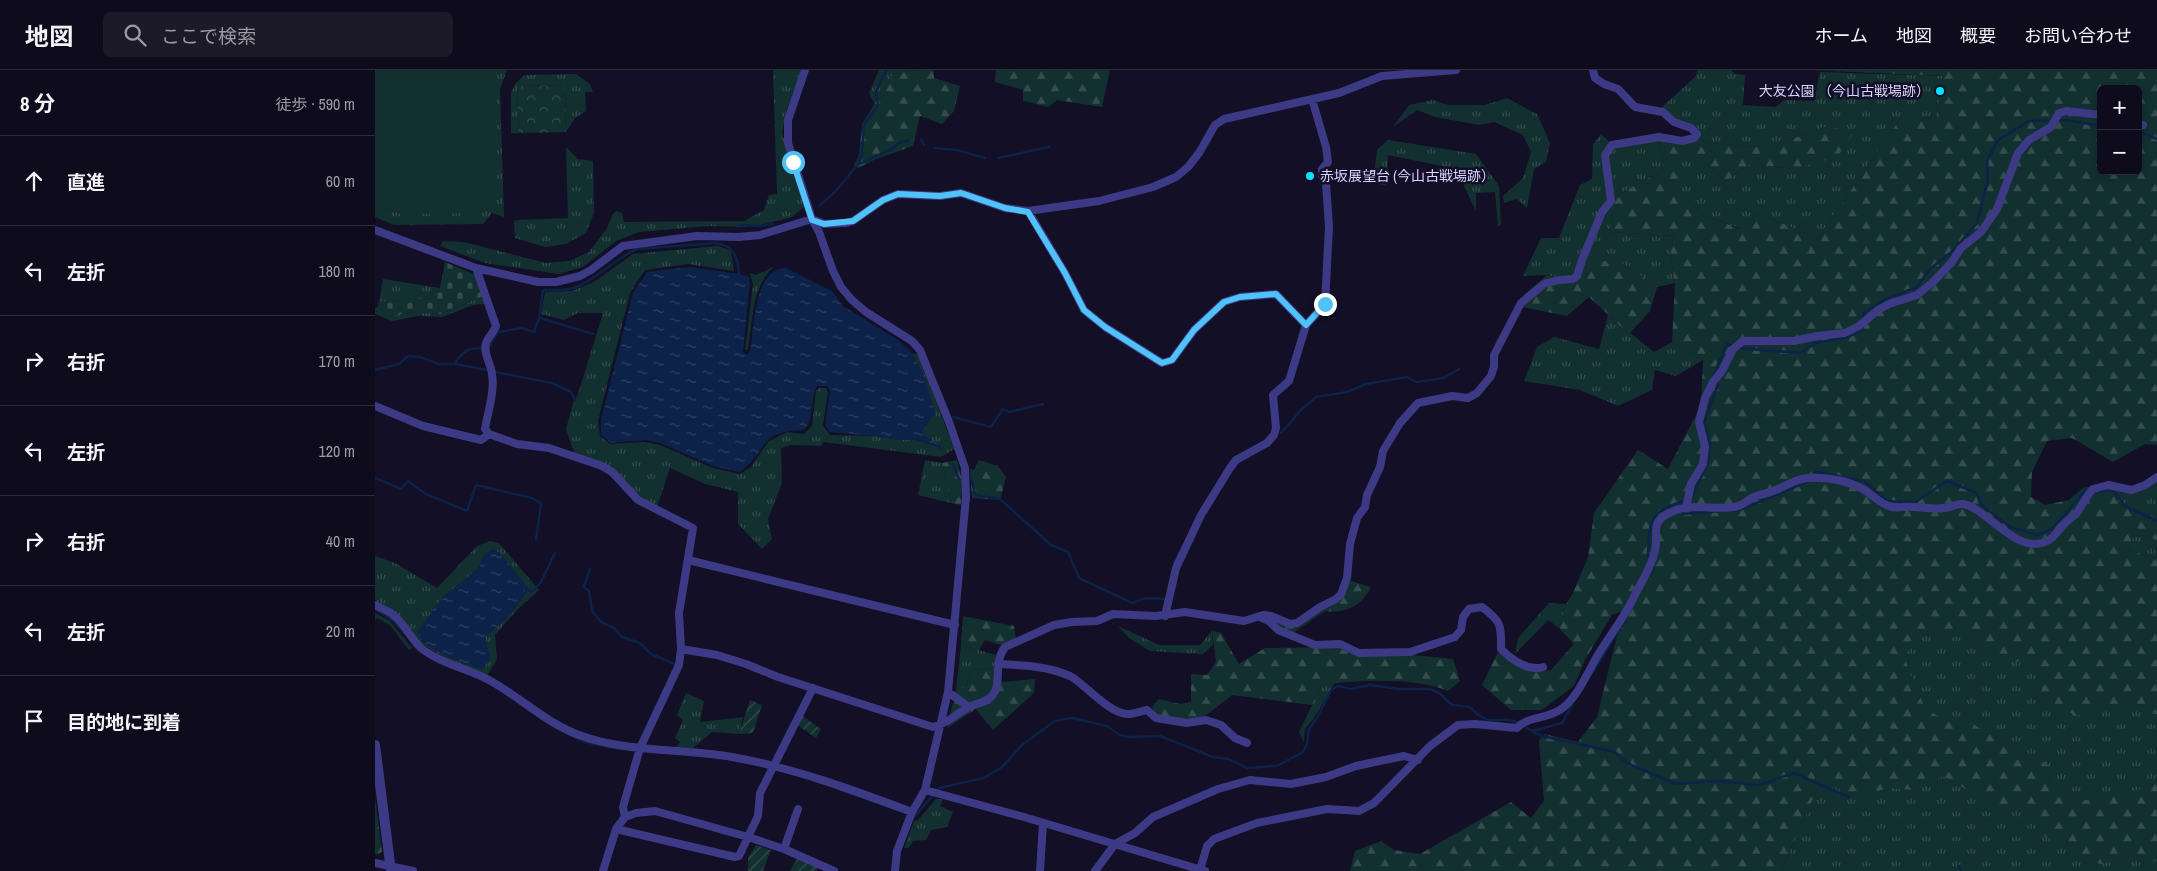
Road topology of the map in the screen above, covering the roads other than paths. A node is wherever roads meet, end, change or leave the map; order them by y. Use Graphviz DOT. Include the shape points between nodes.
graph roads {
  1 [pos="805,70"];
  2 [pos="1456,70"];
  3 [pos="1593,70"];
  4 [pos="1435,71"];
  5 [pos="1312,99"];
  6 [pos="2097,115"];
  7 [pos="1028,212"];
  8 [pos="812,220"];
  9 [pos="375,230"];
  10 [pos="476,268"];
  11 [pos="1306,325"];
  12 [pos="375,406"];
  13 [pos="489,434"];
  14 [pos="2157,477"];
  15 [pos="1683,509"];
  16 [pos="688,560"];
  17 [pos="375,605"];
  18 [pos="1165,616"];
  19 [pos="1260,617"];
  20 [pos="955,625"];
  21 [pos="681,649"];
  22 [pos="998,664"];
  23 [pos="1543,667"];
  24 [pos="813,688"];
  25 [pos="949,692"];
  26 [pos="969,707"];
  27 [pos="940,725"];
  28 [pos="1247,743"];
  29 [pos="375,745"];
  30 [pos="639,752"];
  31 [pos="1418,760"];
  32 [pos="376,765"];
  33 [pos="771,769"];
  34 [pos="928,791"];
  35 [pos="798,809"];
  36 [pos="912,812"];
  37 [pos="625,817"];
  38 [pos="1043,823"];
  39 [pos="616,829"];
  40 [pos="748,837"];
  41 [pos="1115,844"];
  42 [pos="784,849"];
  43 [pos="375,863"];
  44 [pos="391,869"];
  45 [pos="1202,870"];
  46 [pos="413,871"];
  47 [pos="603,871"];
  48 [pos="834,871"];
  49 [pos="895,871"];
  50 [pos="1040,871"];
  51 [pos="1095,871"];
  1 -- 8 [label="street" via="791,108 787,132"];
  2 -- 4 [label="street"];
  3 -- 19 [label="street" via="1595,78 1618,89 1635,107 1663,112 1697,134 1682,141 1659,137 1612,145 1607,149 1611,201 1602,212 1577,276 1544,284 1521,303 1494,355 1491,376 1477,393 1468,398 1452,396 1419,403 1399,423 1383,451 1365,507 1357,518 1350,544 1347,578 1336,600 1319,607 1297,623 1290,624 1271,616"];
  4 -- 5 [label="street" via="1382,76"];
  5 -- 7 [label="street" via="1224,119 1215,125 1188,167 1176,177 1153,187 1099,201"];
  5 -- 11 [label="street" via="1327,147 1328,162 1322,170 1322,179 1326,183 1329,227 1325,304"];
  6 -- 15 [label="street" via="2059,113 2053,123 2029,140 2018,153 1997,209 1981,232 1961,248 1917,296 1889,304 1845,333 1794,341 1749,341 1735,347 1705,398 1699,422 1705,447 1703,464 1691,484"];
  7 -- 8 [label="street" via="961,193 940,196 898,194 883,200 853,221 824,224"];
  7 -- 11 [label="street" via="1084,310 1162,363 1172,360 1194,330 1224,302 1240,297 1276,294"];
  8 -- 10 [label="street" via="761,235 697,236 631,244 623,246 580,276 556,282 537,282"];
  8 -- 20 [label="street" via="833,271 852,300 912,341 920,350 949,422 965,468 966,496"];
  9 -- 10 [label="street"];
  10 -- 13 [label="street" via="496,326 486,341 493,373 485,429"];
  11 -- 18 [label="street" via="1289,381 1273,395 1274,435 1267,443 1236,460 1201,515 1176,568"];
  12 -- 13 [label="street" via="423,426 481,440"];
  13 -- 16 [label="street" via="517,444 549,448 612,472 639,500 693,528"];
  14 -- 15 [label="street" via="2133,490 2108,485 2091,491 2057,534 2036,544 2001,530 1974,508 1963,504 1945,508 1893,508 1863,489 1840,480 1798,479 1754,497 1743,505"];
  15 -- 31 [label="street" via="1664,516 1658,522 1655,531 1657,543 1650,564 1613,634 1564,708 1549,716 1524,720 1517,728 1457,725"];
  16 -- 20 [label="street"];
  16 -- 21 [label="street" via="679,613"];
  17 -- 30 [label="street" via="392,614 422,648 517,696 561,728"];
  18 -- 19 [label="street" via="1185,612 1244,621"];
  18 -- 22 [label="street" via="1113,614 1097,621 1054,626 1005,647"];
  19 -- 23 [label="street" via="1278,630 1315,645 1340,644 1359,653 1409,652 1455,637 1469,609 1483,607 1501,626 1501,649 1512,660 1537,669"];
  20 -- 25 [label="street"];
  21 -- 24 [label="street" via="717,655"];
  21 -- 30 [label="street" via="679,665"];
  22 -- 26 [label="street" via="994,693 978,706"];
  22 -- 28 [label="street" via="1029,666 1065,674 1101,701 1126,714 1147,710 1156,718 1187,723 1206,720 1221,725 1235,738"];
  24 -- 27 [label="street" via="933,727"];
  24 -- 33 [label="street"];
  25 -- 26 [label="street"];
  25 -- 27 [label="street"];
  26 -- 27 [label="street"];
  27 -- 34 [label="street"];
  29 -- 32 [label="street"];
  30 -- 33 [label="street" via="689,750"];
  30 -- 37 [label="street" via="623,807"];
  31 -- 41 [label="street" via="1404,756 1291,784 1250,780 1218,788 1153,817 1135,833"];
  31 -- 45 [label="street" via="1374,803 1359,811 1327,809 1257,823 1214,839 1207,846"];
  32 -- 44 [label="street"];
  33 -- 36 [label="street" via="824,780"];
  33 -- 40 [label="street" via="760,793 758,816"];
  34 -- 36 [label="street"];
  34 -- 38 [label="street"];
  35 -- 42 [label="street"];
  36 -- 49 [label="street" via="897,851"];
  37 -- 39 [label="street"];
  37 -- 40 [label="street" via="655,811"];
  38 -- 41 [label="street"];
  38 -- 50 [label="street"];
  39 -- 40 [label="street" via="735,857 739,856"];
  39 -- 47 [label="street"];
  40 -- 42 [label="street"];
  41 -- 45 [label="street"];
  41 -- 51 [label="street"];
  42 -- 48 [label="street"];
  43 -- 44 [label="street"];
  44 -- 46 [label="street"];
}
